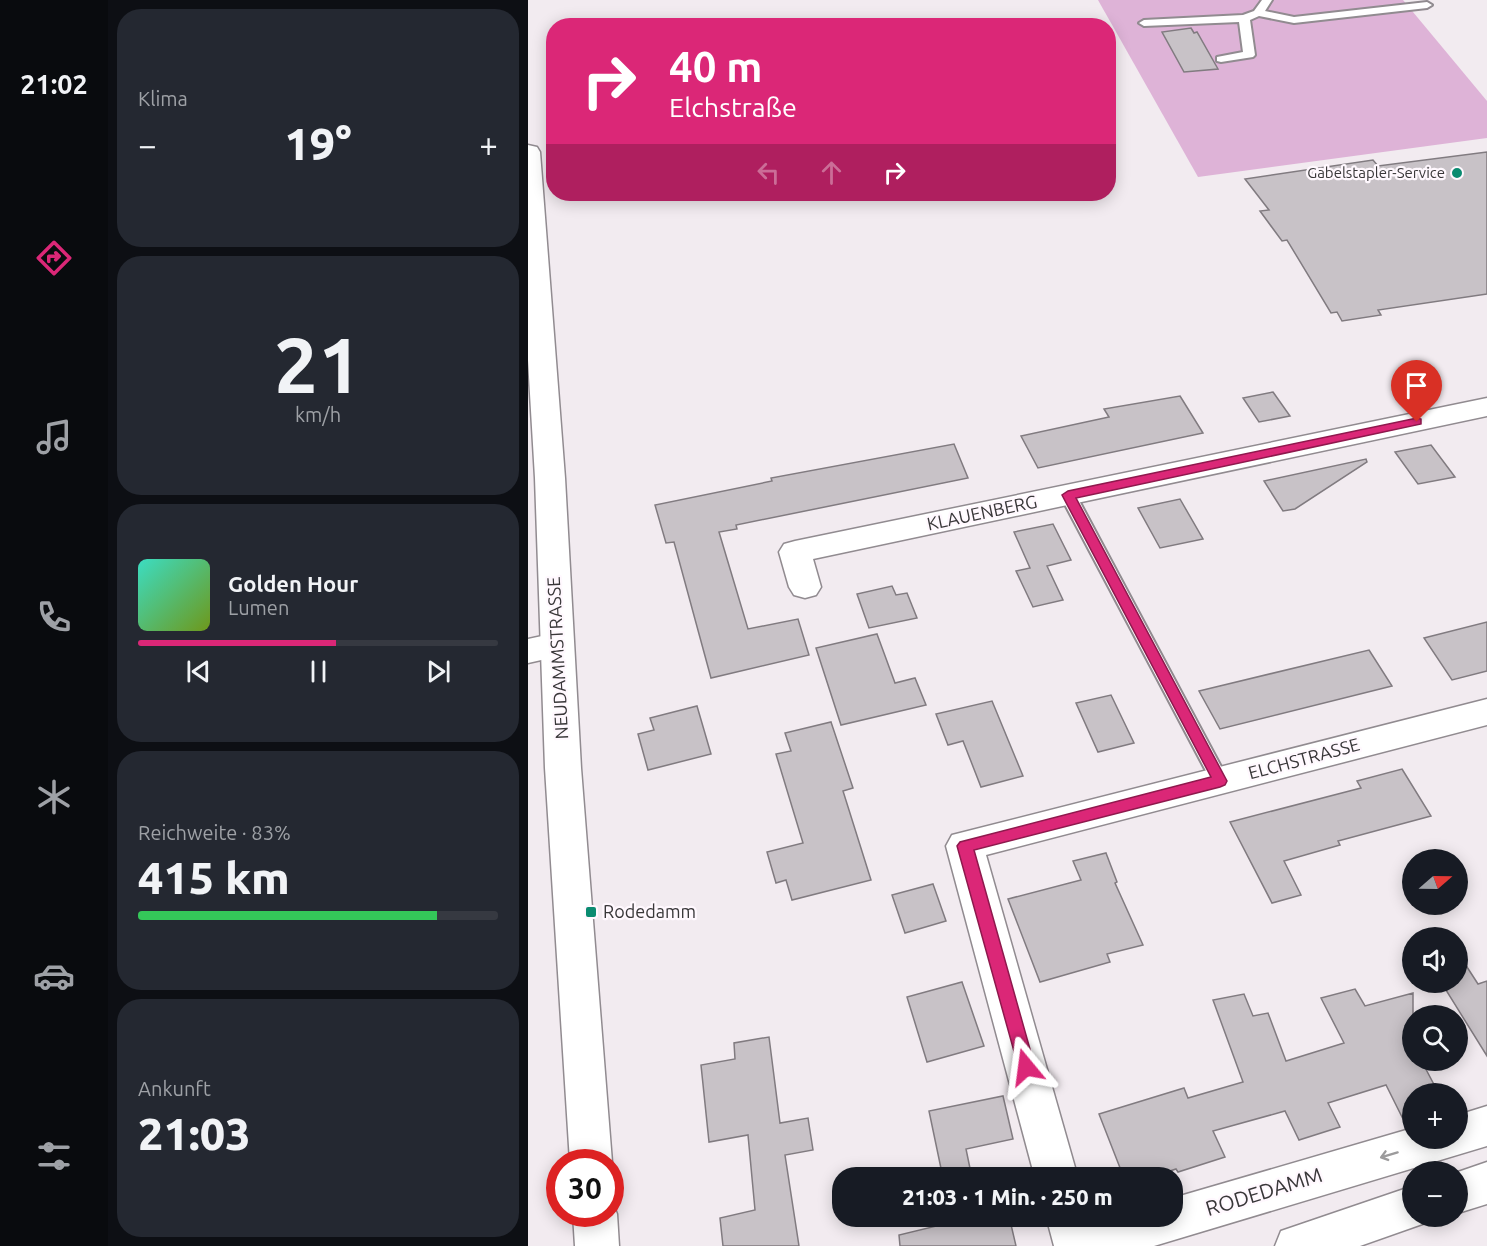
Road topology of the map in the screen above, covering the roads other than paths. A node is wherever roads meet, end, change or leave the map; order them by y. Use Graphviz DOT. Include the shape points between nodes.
graph roads {
  1 [pos="1267,0"];
  2 [pos="1427,5"];
  3 [pos="1258,13"];
  4 [pos="1244,18"];
  5 [pos="1144,23"];
  6 [pos="1221,59"];
  7 [pos="528,152"];
  8 [pos="1487,407"];
  9 [pos="1068,495"];
  10 [pos="805,587"];
  11 [pos="542,648"];
  12 [pos="1487,712"];
  13 [pos="1220,781"];
  14 [pos="1487,1126"];
  15 [pos="1468,1132"];
  16 [pos="590,1149"];
  17 [pos="1408,1149"];
  18 [pos="1054,1167"];
  19 [pos="1487,1183"];
  20 [pos="1468,1189"];
  21 [pos="1402,1211"];
  22 [pos="596,1227"];
  23 [pos="1071,1227"];
  24 [pos="597,1246"];
  25 [pos="1076,1246"];
  26 [pos="1083,1246"];
  27 [pos="1297,1246"];
  1 -- 3 [label="lane"];
  2 -- 3 [label="lane" via="1294,20"];
  3 -- 4 [label="lane"];
  4 -- 5 [label="lane"];
  4 -- 6 [label="lane" via="1249,55"];
  7 -- 11 [label="street, NEUDAMMSTRASSE" via="549,469"];
  8 -- 9 [label="street, KLAUENBERG"];
  9 -- 10 [label="street, KLAUENBERG" via="795,552"];
  9 -- 13 [label="lane"];
  11 -- 16 [label="street, NEUDAMMSTRASSE"];
  12 -- 13 [label="street, ELCHSTRASSE"];
  13 -- 18 [label="street, ELCHSTRASSE" via="965,846"];
  14 -- 15 [label="street"];
  17 -- 26 [label="street, RODEDAMM, one-way"];
  19 -- 20 [label="street"];
  21 -- 27 [label="street"];
  22 -- 24 [label="street"];
  23 -- 25 [label="street"];
}
